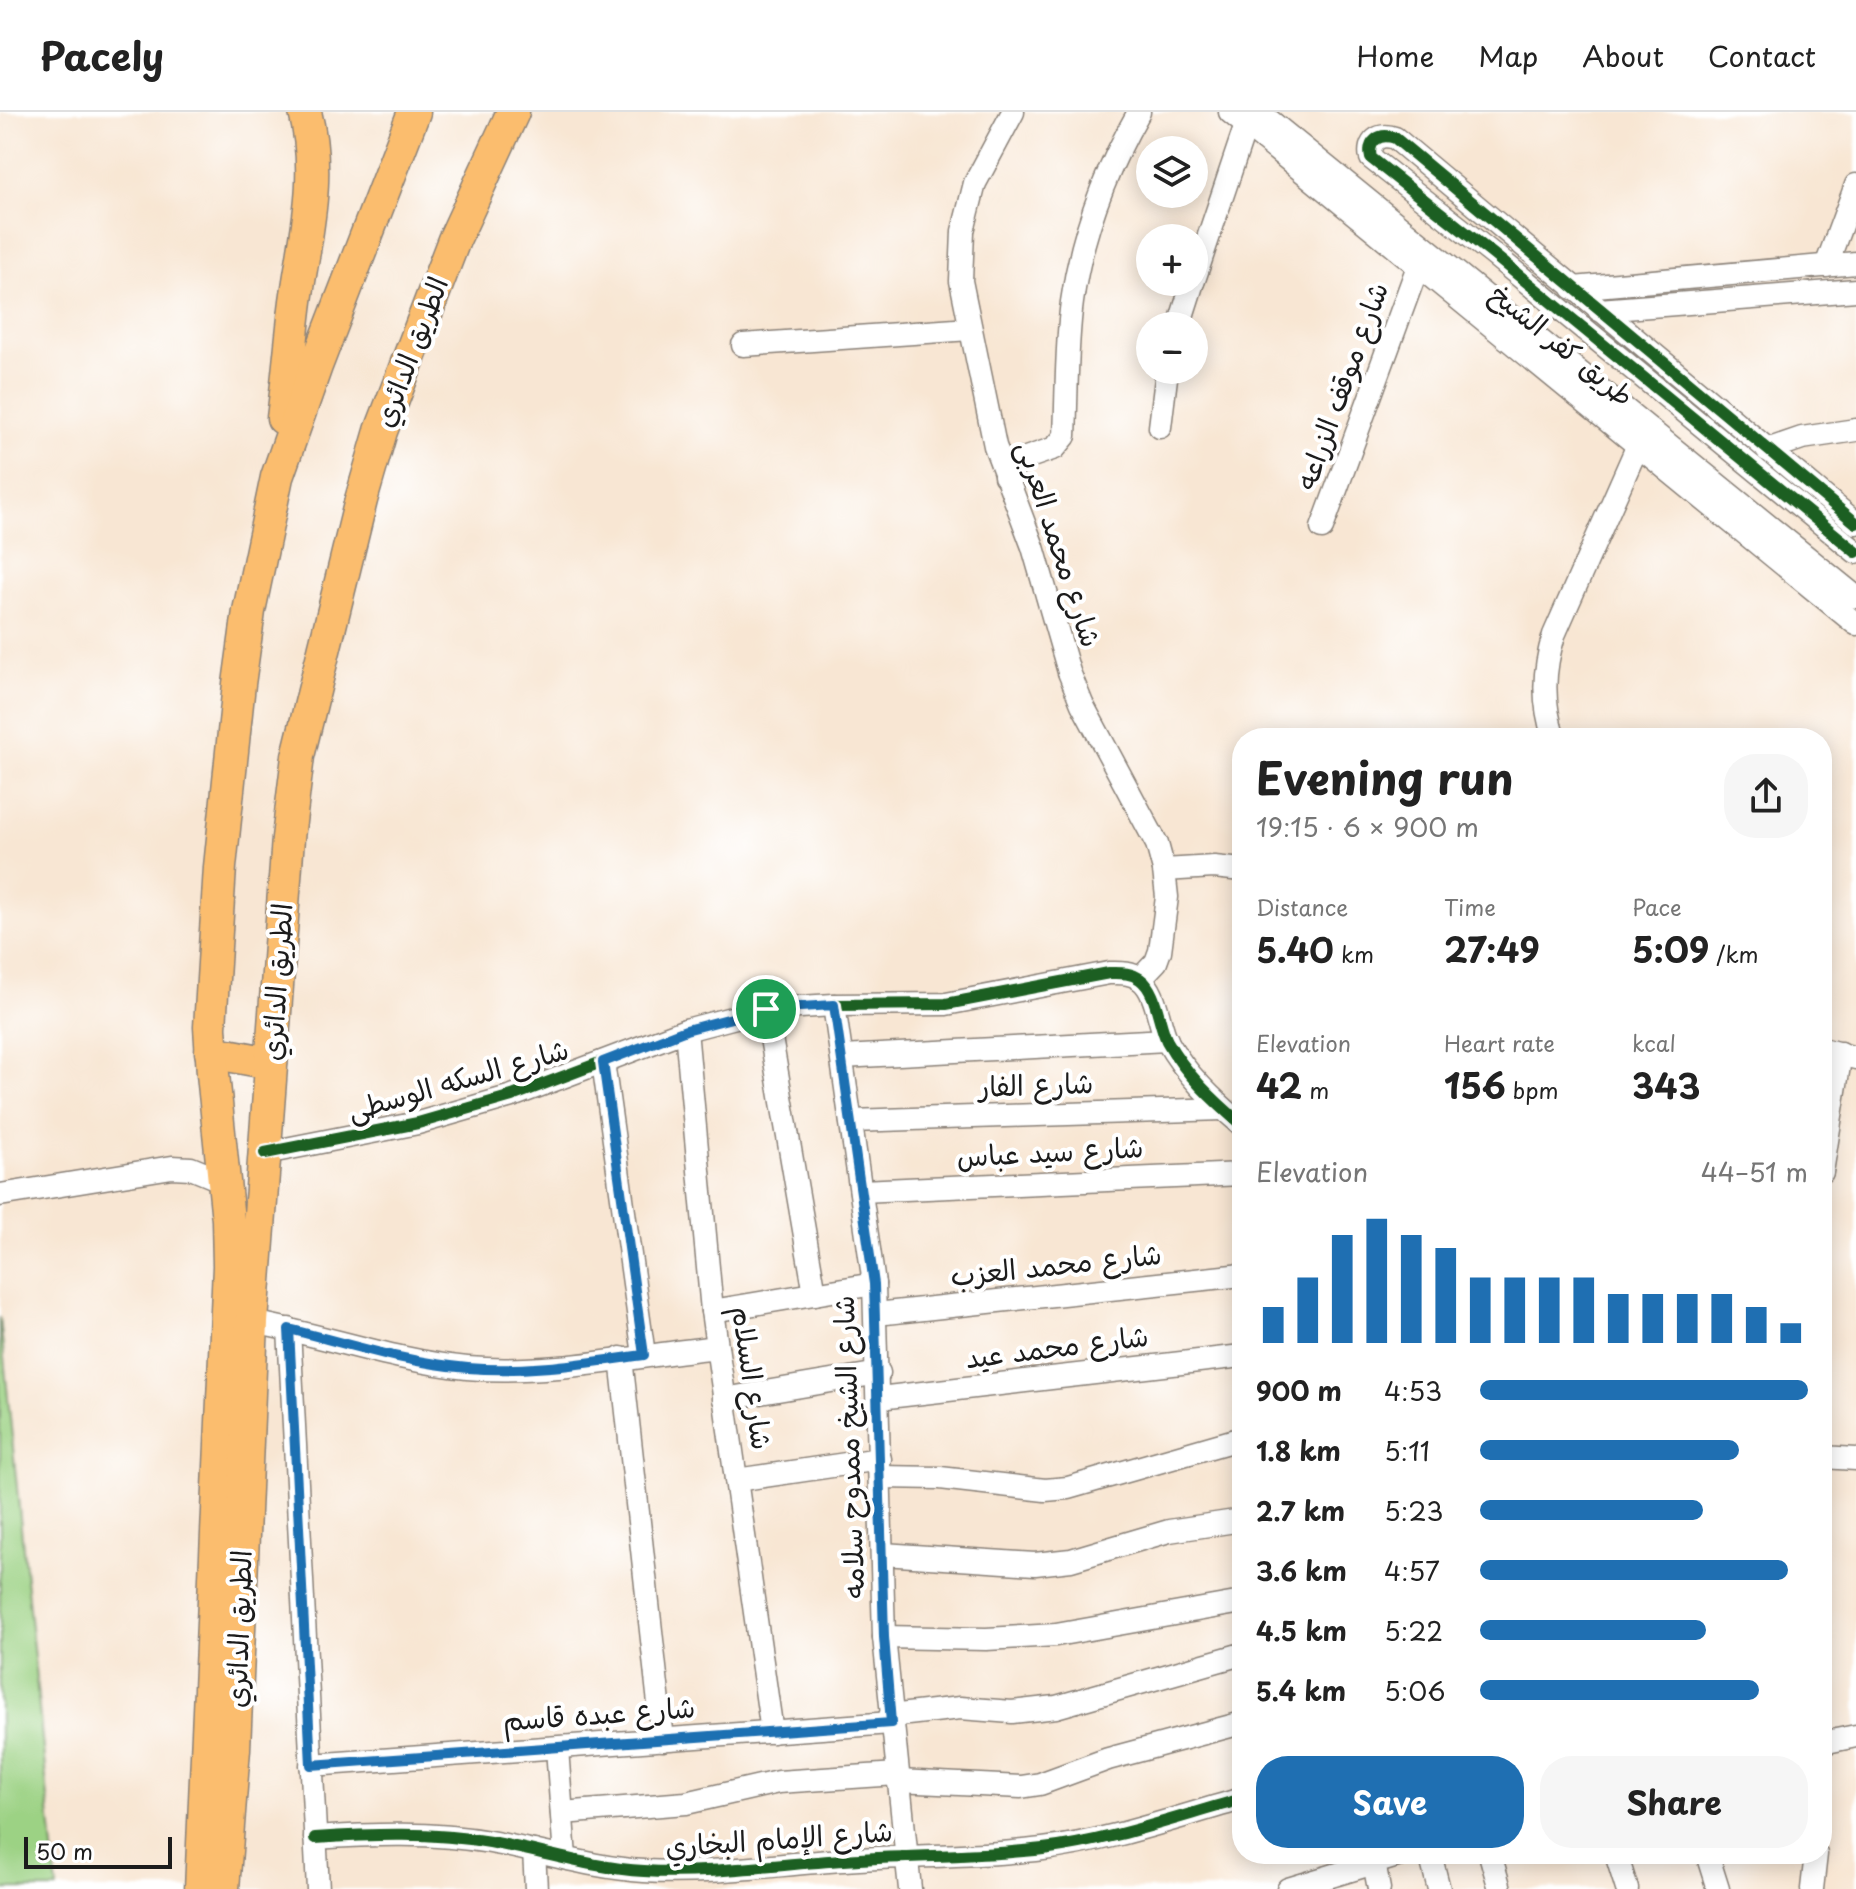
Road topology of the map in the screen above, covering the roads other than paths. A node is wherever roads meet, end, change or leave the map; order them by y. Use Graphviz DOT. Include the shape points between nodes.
graph roads {
  1 [pos="305,112"];
  2 [pos="414,112"];
  3 [pos="513,112"];
  4 [pos="1013,112"];
  5 [pos="1139,112"];
  6 [pos="1245,116"];
  7 [pos="1856,185"];
  8 [pos="1208,236"];
  9 [pos="1402,240"];
  10 [pos="1856,263"];
  11 [pos="1418,266"];
  12 [pos="1826,266"];
  13 [pos="1573,288"];
  14 [pos="1856,290"];
  15 [pos="1599,310"];
  16 [pos="970,329"];
  17 [pos="743,345"];
  18 [pos="1165,384"];
  19 [pos="1160,427"];
  20 [pos="1856,430"];
  21 [pos="1638,445"];
  22 [pos="1767,450"];
  23 [pos="1005,476"];
  24 [pos="277,477"];
  25 [pos="1856,523"];
  26 [pos="1322,528"];
  27 [pos="1856,552"];
  28 [pos="1791,557"];
  29 [pos="1856,597"];
  30 [pos="1856,624"];
  31 [pos="1551,728"];
  32 [pos="1232,869"];
  33 [pos="1164,870"];
  34 [pos="1140,979"];
  35 [pos="834,1005"];
  36 [pos="766,1009"];
  37 [pos="686,1030"];
  38 [pos="1167,1040"];
  39 [pos="211,1052"];
  40 [pos="1840,1053"];
  41 [pos="842,1057"];
  42 [pos="603,1062"];
  43 [pos="271,1063"];
  44 [pos="1832,1106"];
  45 [pos="1223,1109"];
  46 [pos="1232,1117"];
  47 [pos="851,1121"];
  48 [pos="265,1153"];
  49 [pos="1232,1174"];
  50 [pos="225,1182"];
  51 [pos="861,1191"];
  52 [pos="0,1195"];
  53 [pos="1232,1276"];
  54 [pos="874,1284"];
  55 [pos="815,1294"];
  56 [pos="712,1311"];
  57 [pos="876,1314"];
  58 [pos="252,1322"];
  59 [pos="289,1329"];
  60 [pos="717,1347"];
  61 [pos="644,1355"];
  62 [pos="1232,1357"];
  63 [pos="621,1358"];
  64 [pos="879,1373"];
  65 [pos="879,1398"];
  66 [pos="724,1399"];
  67 [pos="235,1431"];
  68 [pos="1232,1441"];
  69 [pos="1832,1458"];
  70 [pos="1856,1459"];
  71 [pos="880,1468"];
  72 [pos="736,1480"];
  73 [pos="1232,1522"];
  74 [pos="883,1554"];
  75 [pos="1232,1604"];
  76 [pos="884,1637"];
  77 [pos="1232,1657"];
  78 [pos="891,1720"];
  79 [pos="1232,1726"];
  80 [pos="772,1732"];
  81 [pos="1856,1736"];
  82 [pos="663,1740"];
  83 [pos="1832,1741"];
  84 [pos="557,1748"];
  85 [pos="311,1765"];
  86 [pos="898,1777"];
  87 [pos="1232,1802"];
  88 [pos="562,1813"];
  89 [pos="315,1838"];
  90 [pos="534,1851"];
  91 [pos="906,1855"];
  92 [pos="565,1858"];
  93 [pos="1371,1864"];
  94 [pos="1374,1864"];
  95 [pos="1433,1864"];
  96 [pos="1493,1864"];
  97 [pos="1619,1864"];
  98 [pos="1710,1864"];
  99 [pos="1815,1864"];
  100 [pos="1312,1886"];
  101 [pos="201,1889"];
  102 [pos="223,1889"];
  103 [pos="318,1889"];
  104 [pos="536,1889"];
  105 [pos="910,1889"];
  106 [pos="1288,1889"];
  107 [pos="1379,1889"];
  108 [pos="1439,1889"];
  109 [pos="1500,1889"];
  110 [pos="1627,1889"];
  111 [pos="1718,1889"];
  112 [pos="1812,1889"];
  1 -- 24 [label="highway" via="313,197"];
  2 -- 24 [label="highway, الطريق الدائري"];
  3 -- 43 [label="highway, الطريق الدائري" via="411,349 353,530 298,756"];
  4 -- 16 [label="street, شارع محمد العربى" via="975,183 963,231 961,281"];
  5 -- 23 [label="street" via="1105,180 1080,261 1072,303 1065,436 1055,448 1023,459"];
  6 -- 8 [label="street"];
  6 -- 9 [label="street, طريق كفر الشيخ"];
  7 -- 12 [label="street"];
  9 -- 11 [label="street, طريق كفر الشيخ"];
  9 -- 28 [label="street, طريق كفر الشيخ"];
  10 -- 12 [label="street"];
  11 -- 21 [label="street, طريق كفر الشيخ"];
  11 -- 26 [label="street, شارع موقف الزراعه"];
  12 -- 13 [label="street"];
  13 -- 15 [label="street"];
  13 -- 27 [label="street" via="1395,138 1381,136 1371,145 1371,158"];
  14 -- 15 [label="street"];
  15 -- 22 [label="street"];
  16 -- 17 [label="street"];
  16 -- 23 [label="street, شارع محمد العربى"];
  18 -- 19 [label="street"];
  20 -- 22 [label="street" via="1802,438"];
  21 -- 28 [label="street, طريق كفر الشيخ"];
  21 -- 31 [label="street" via="1549,649 1544,700"];
  22 -- 25 [label="street"];
  23 -- 33 [label="street, شارع محمد العربى" via="1033,547 1075,688 1157,844"];
  24 -- 39 [label="highway, الطريق الدائري" via="239,684 220,867"];
  28 -- 29 [label="street, طريق كفر الشيخ"];
  28 -- 30 [label="street, طريق كفر الشيخ"];
  32 -- 33 [label="street"];
  33 -- 34 [label="street, شارع محمد العربى" via="1167,897 1160,951"];
  34 -- 35 [label="street, شارع السكه الوسطى" via="1109,973 934,1005"];
  34 -- 38 [label="street" via="1151,991"];
  35 -- 36 [label="street, شارع السكه الوسطى"];
  35 -- 41 [label="street, شارع الشيخ ممدوح سلامه"];
  36 -- 37 [label="street, شارع السكه الوسطى"];
  36 -- 55 [label="street"];
  37 -- 42 [label="street, شارع السكه الوسطى"];
  37 -- 56 [label="street, شارع السلام"];
  38 -- 41 [label="street"];
  38 -- 45 [label="street" via="1191,1077"];
  39 -- 43 [label="highway"];
  39 -- 50 [label="highway, الطريق الدائري"];
  40 -- 44 [label="street"];
  41 -- 47 [label="street, شارع الشيخ ممدوح سلامه"];
  42 -- 48 [label="street, شارع السكه الوسطى" via="418,1123"];
  42 -- 61 [label="street"];
  43 -- 48 [label="highway, الطريق الدائري"];
  45 -- 46 [label="street"];
  45 -- 47 [label="street, شارع الفار"];
  47 -- 51 [label="street, شارع الشيخ ممدوح سلامه"];
  48 -- 58 [label="highway, الطريق الدائري"];
  49 -- 51 [label="street, شارع سيد عباس"];
  50 -- 52 [label="street" via="191,1168 172,1167"];
  50 -- 67 [label="highway, الطريق الدائري"];
  51 -- 54 [label="street, شارع الشيخ ممدوح سلامه"];
  53 -- 57 [label="street, شارع محمد العزب"];
  54 -- 55 [label="street"];
  54 -- 57 [label="street, شارع الشيخ ممدوح سلامه"];
  55 -- 56 [label="street"];
  56 -- 60 [label="street, شارع السلام"];
  57 -- 64 [label="street, شارع الشيخ ممدوح سلامه"];
  58 -- 59 [label="street"];
  58 -- 67 [label="highway, الطريق الدائري"];
  59 -- 63 [label="street" via="422,1362 469,1368 516,1369"];
  59 -- 85 [label="street"];
  60 -- 61 [label="street"];
  60 -- 66 [label="street, شارع السلام"];
  61 -- 63 [label="street"];
  62 -- 65 [label="street, شارع محمد عيد"];
  63 -- 82 [label="street"];
  64 -- 65 [label="street, شارع الشيخ ممدوح سلامه"];
  64 -- 66 [label="street"];
  65 -- 71 [label="street, شارع الشيخ ممدوح سلامه"];
  66 -- 72 [label="street, شارع السلام"];
  67 -- 101 [label="highway, الطريق الدائري"];
  67 -- 102 [label="highway, الطريق الدائري" via="234,1749"];
  68 -- 71 [label="street" via="1045,1490"];
  69 -- 70 [label="street"];
  71 -- 72 [label="street"];
  71 -- 74 [label="street, شارع الشيخ ممدوح سلامه"];
  72 -- 80 [label="street, شارع السلام"];
  73 -- 74 [label="street" via="1169,1531 1071,1560 1035,1564"];
  74 -- 76 [label="street, شارع الشيخ ممدوح سلامه"];
  75 -- 76 [label="street" via="1056,1635"];
  76 -- 78 [label="street, شارع الشيخ ممدوح سلامه"];
  77 -- 78 [label="street, شارع عبده قاسم" via="1056,1707 1012,1712 960,1708"];
  78 -- 80 [label="street, شارع عبده قاسم"];
  78 -- 86 [label="street, شارع الشيخ ممدوح سلامه"];
  79 -- 86 [label="street" via="1021,1787"];
  80 -- 82 [label="street, شارع عبده قاسم"];
  81 -- 83 [label="street"];
  82 -- 84 [label="street, شارع عبده قاسم"];
  84 -- 85 [label="street, شارع عبده قاسم"];
  84 -- 88 [label="street"];
  85 -- 89 [label="street"];
  86 -- 88 [label="street" via="778,1782 686,1803"];
  86 -- 91 [label="street, شارع الشيخ ممدوح سلامه"];
  87 -- 91 [label="street, شارع الإمام البخاري" via="1077,1844"];
  88 -- 92 [label="street"];
  89 -- 90 [label="street, شارع الإمام البخاري" via="391,1833"];
  89 -- 103 [label="street"];
  90 -- 92 [label="street, شارع الإمام البخاري"];
  90 -- 104 [label="street"];
  91 -- 92 [label="street, شارع الإمام البخاري" via="683,1871 643,1871"];
  91 -- 105 [label="street, شارع الشيخ ممدوح سلامه"];
  93 -- 100 [label="street"];
  94 -- 107 [label="street"];
  95 -- 108 [label="street"];
  96 -- 109 [label="street"];
  97 -- 110 [label="street"];
  98 -- 111 [label="street"];
  99 -- 112 [label="street"];
  100 -- 106 [label="street"];
}
